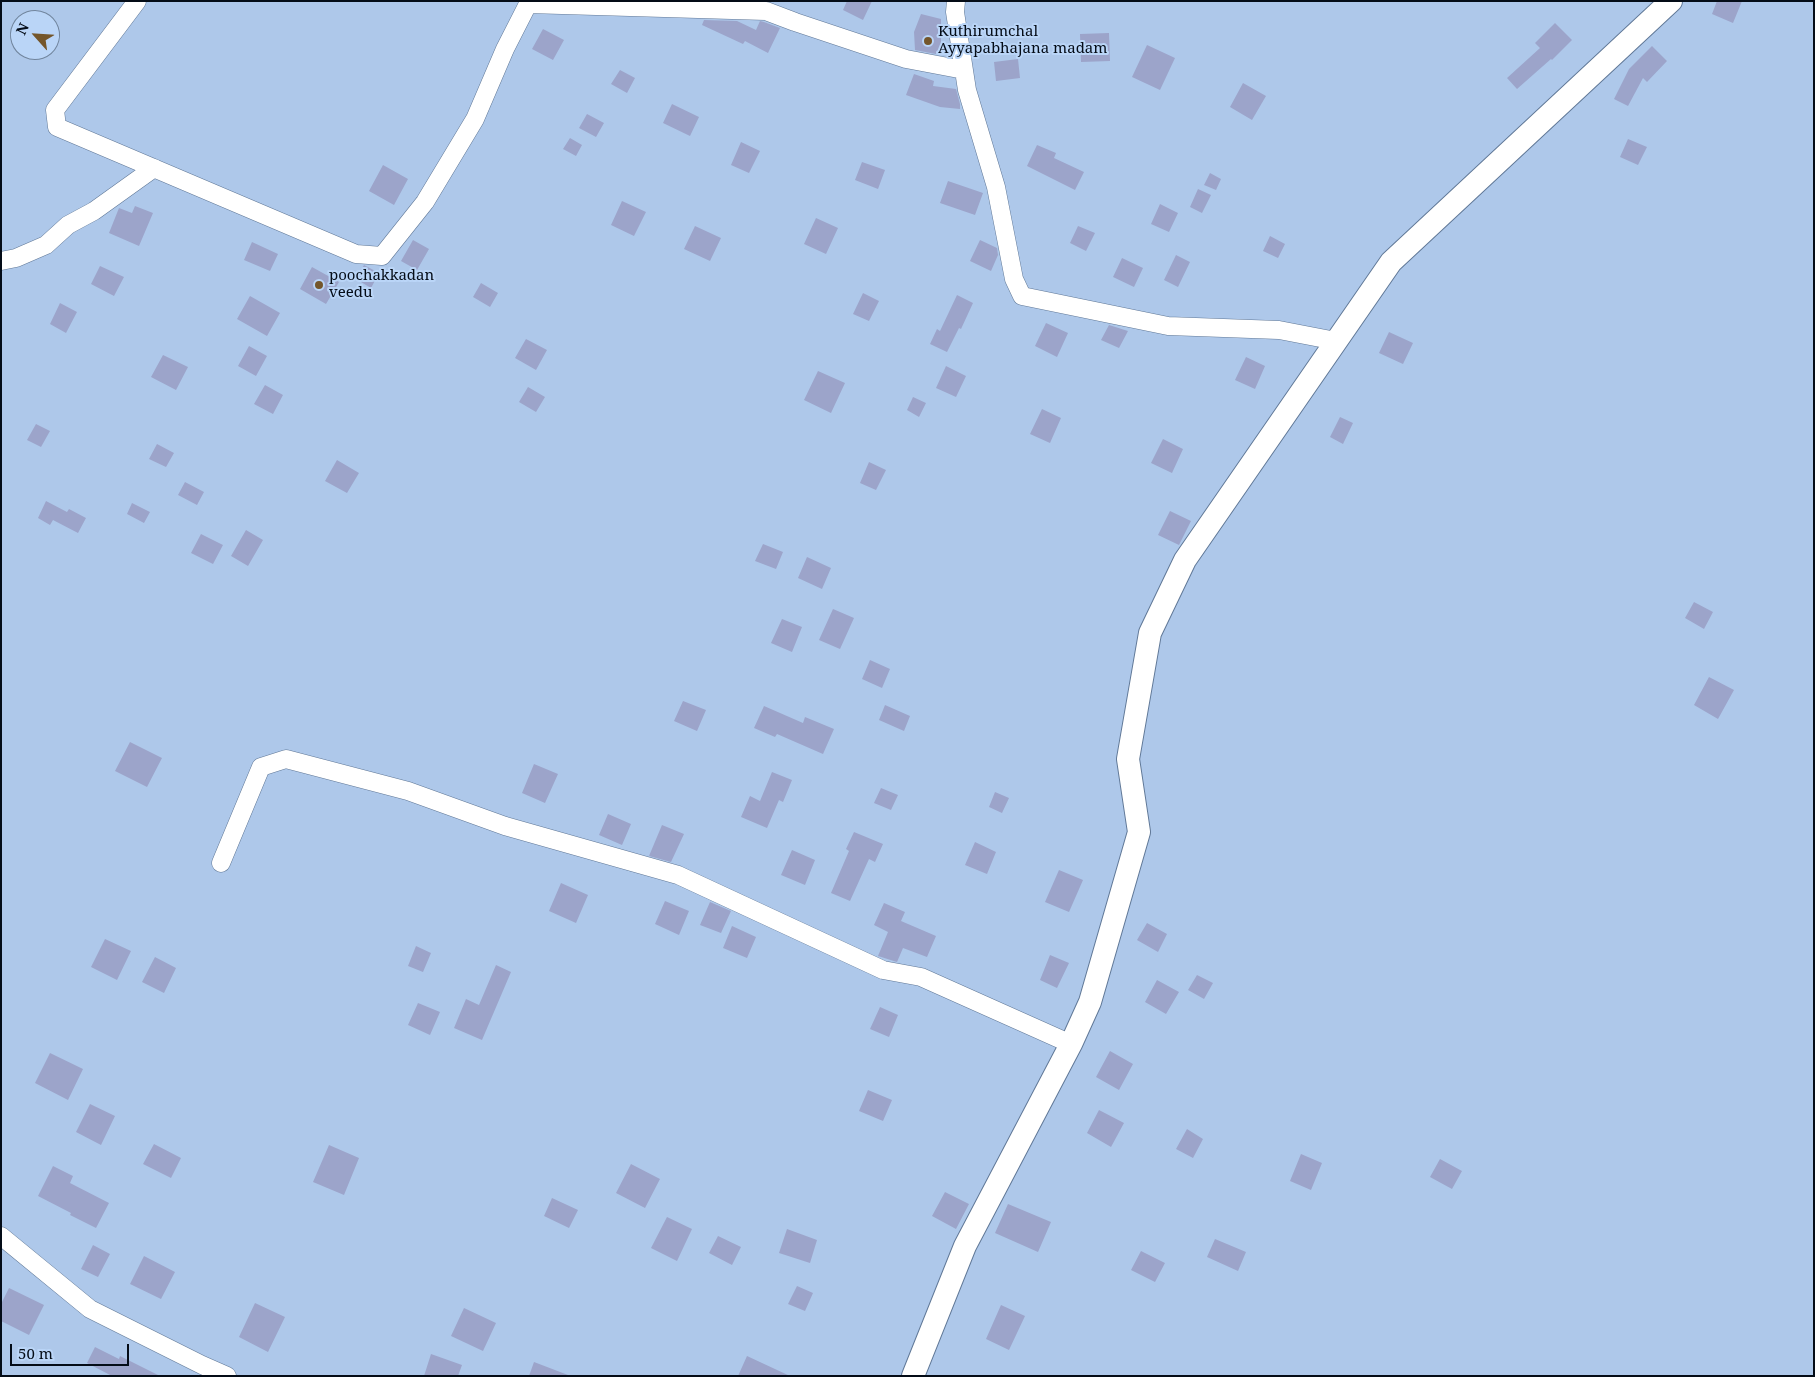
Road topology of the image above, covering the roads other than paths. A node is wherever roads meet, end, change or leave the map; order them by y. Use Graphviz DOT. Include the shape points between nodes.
graph roads {
  1 [pos="137,1"];
  2 [pos="956,1"];
  3 [pos="1671,1"];
  4 [pos="964,70"];
  5 [pos="154,168"];
  6 [pos="1,261"];
  7 [pos="1336,340"];
  8 [pos="220,862"];
  9 [pos="1071,1044"];
  10 [pos="1,1236"];
  11 [pos="227,1376"];
  12 [pos="913,1376"];
  1 -- 5 [label="street" via="54,110 56,127"];
  2 -- 4 [label="street"];
  3 -- 7 [label="street" via="1391,262"];
  4 -- 5 [label="street" via="906,59 766,11 528,4 474,119 425,202 382,256 356,254"];
  4 -- 7 [label="street" via="996,187 1014,279 1022,296 1168,326 1279,330"];
  5 -- 6 [label="street" via="94,211 68,225 46,245"];
  7 -- 9 [label="street" via="1185,560 1150,633 1128,759 1140,832 1090,1002"];
  8 -- 9 [label="street" via="261,767 286,759 408,791 505,826 678,875 883,970 921,977"];
  9 -- 12 [label="street" via="966,1246"];
  10 -- 11 [label="street" via="90,1309"];
}
